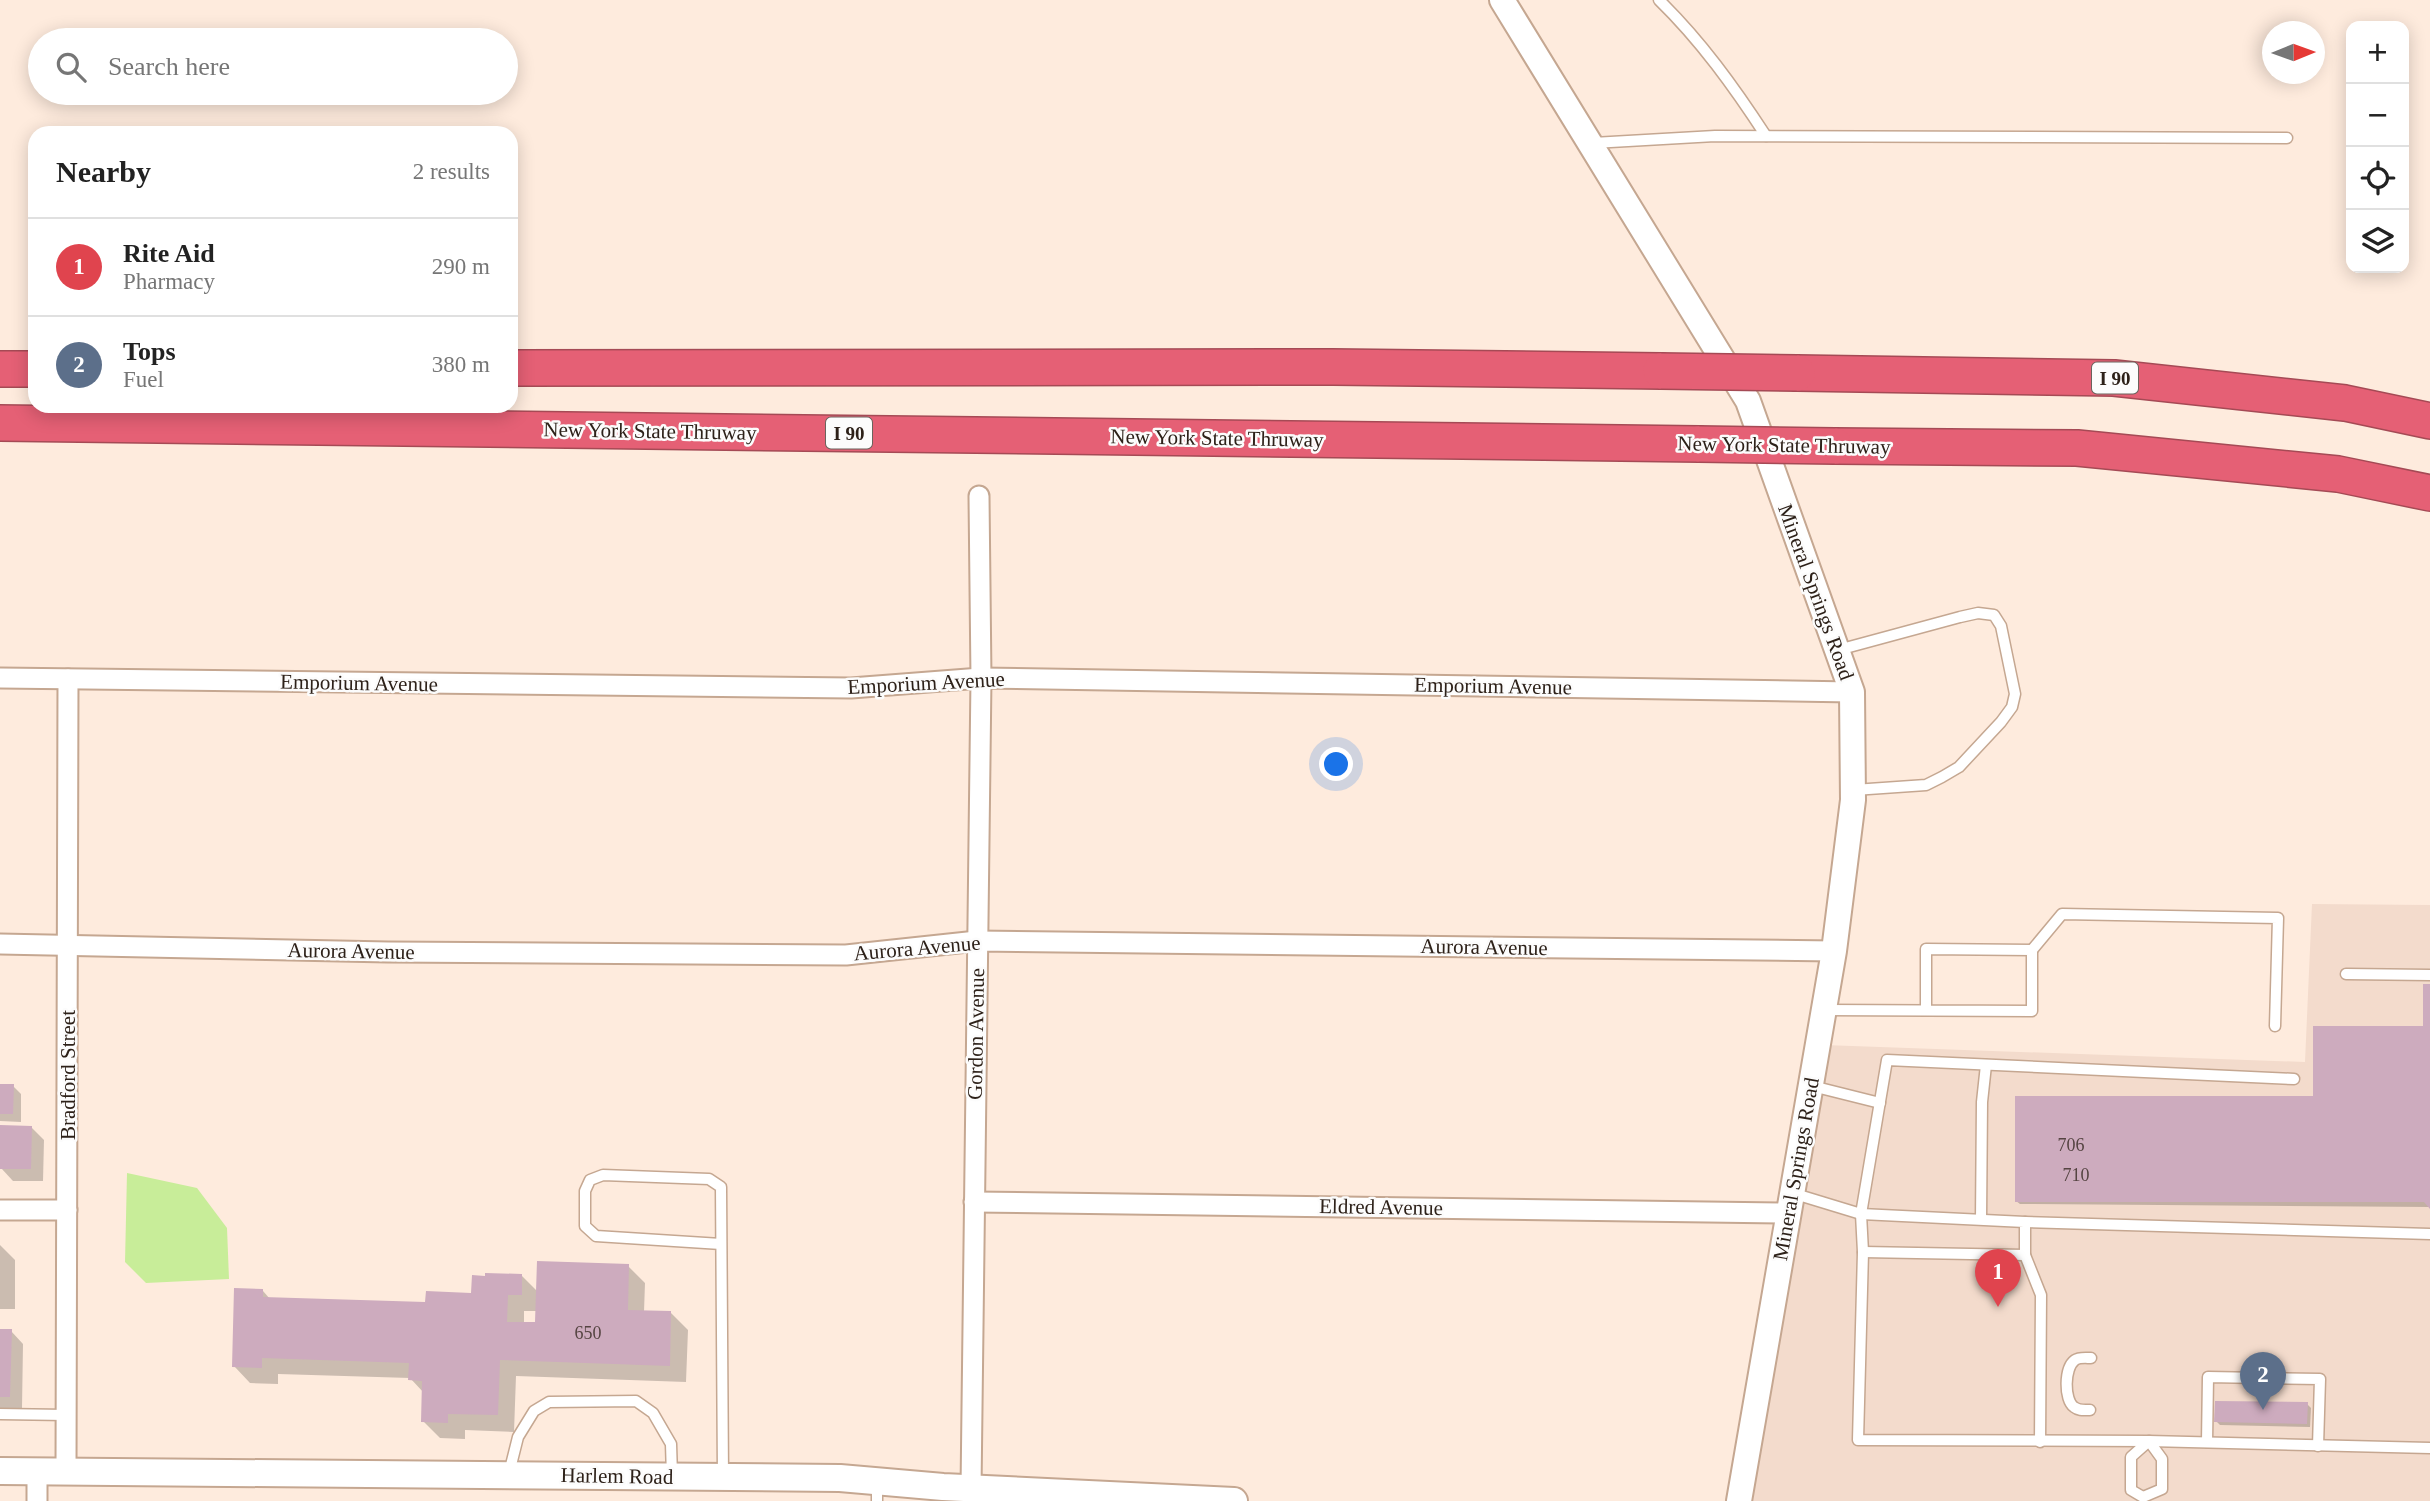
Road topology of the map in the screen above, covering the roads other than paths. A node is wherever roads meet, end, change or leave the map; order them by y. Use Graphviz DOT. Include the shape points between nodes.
graph roads {
  1 [pos="1502,0"];
  2 [pos="1659,0"];
  3 [pos="1766,136"];
  4 [pos="2287,138"];
  5 [pos="1590,143"];
  6 [pos="518,368"];
  7 [pos="0,369"];
  8 [pos="28,369"];
  9 [pos="2430,421"];
  10 [pos="0,423"];
  11 [pos="2430,493"];
  12 [pos="979,496"];
  13 [pos="1837,650"];
  14 [pos="0,678"];
  15 [pos="981,678"];
  16 [pos="68,679"];
  17 [pos="1852,692"];
  18 [pos="1853,790"];
  19 [pos="977,941"];
  20 [pos="0,944"];
  21 [pos="68,946"];
  22 [pos="2032,950"];
  23 [pos="1834,951"];
  24 [pos="2346,974"];
  25 [pos="2430,975"];
  26 [pos="1824,1010"];
  27 [pos="1926,1010"];
  28 [pos="2275,1026"];
  29 [pos="1986,1065"];
  30 [pos="2294,1079"];
  31 [pos="1811,1086"];
  32 [pos="1880,1103"];
  33 [pos="974,1202"];
  34 [pos="1790,1203"];
  35 [pos="0,1210"];
  36 [pos="67,1210"];
  37 [pos="1861,1214"];
  38 [pos="1981,1219"];
  39 [pos="2025,1222"];
  40 [pos="2430,1234"];
  41 [pos="721,1244"];
  42 [pos="1863,1252"];
  43 [pos="2025,1255"];
  44 [pos="2091,1358"];
  45 [pos="2090,1410"];
  46 [pos="0,1414"];
  47 [pos="66,1415"];
  48 [pos="2149,1441"];
  49 [pos="2040,1442"];
  50 [pos="2207,1442"];
  51 [pos="2318,1446"];
  52 [pos="2430,1448"];
  53 [pos="0,1471"];
  54 [pos="66,1471"];
  55 [pos="37,1472"];
  56 [pos="508,1475"];
  57 [pos="672,1477"];
  58 [pos="723,1477"];
  59 [pos="971,1489"];
  60 [pos="877,1491"];
  61 [pos="943,1494"];
  62 [pos="2143,1499"];
  63 [pos="37,1501"];
  64 [pos="1234,1501"];
  65 [pos="1739,1501"];
  1 -- 5 [label="street, Mineral Springs Road"];
  2 -- 3 [label="lane" via="1728,79"];
  3 -- 4 [label="lane"];
  3 -- 5 [label="lane"];
  5 -- 13 [label="street, Mineral Springs Road" via="1748,401"];
  6 -- 9 [label="highway, I 90, bridge" via="1333,367 2114,378 2345,403"];
  7 -- 8 [label="highway"];
  10 -- 11 [label="highway, New York State Thruway / I 90, bridge" via="2077,449 2338,474"];
  12 -- 15 [label="street, Gordon Avenue"];
  13 -- 17 [label="street, Mineral Springs Road"];
  13 -- 18 [label="lane" via="1960,617 1994,615 2001,626 2015,694 2001,722 1951,772 1926,785"];
  14 -- 16 [label="street, Emporium Avenue"];
  15 -- 16 [label="street, Emporium Avenue" via="850,688"];
  15 -- 17 [label="street, Emporium Avenue"];
  15 -- 19 [label="street, Gordon Avenue"];
  16 -- 21 [label="street, Bradford Street"];
  17 -- 18 [label="street, Mineral Springs Road"];
  18 -- 23 [label="street, Mineral Springs Road"];
  19 -- 21 [label="street, Aurora Avenue" via="846,955"];
  19 -- 23 [label="street, Aurora Avenue"];
  19 -- 33 [label="street, Gordon Avenue"];
  20 -- 21 [label="street, Aurora Avenue"];
  21 -- 36 [label="street, Bradford Street"];
  22 -- 27 [label="lane" via="2032,1011"];
  22 -- 27 [label="lane" via="1926,949"];
  22 -- 28 [label="lane" via="2063,914 2278,918"];
  23 -- 26 [label="street, Mineral Springs Road"];
  24 -- 25 [label="lane"];
  26 -- 27 [label="lane"];
  26 -- 31 [label="street, Mineral Springs Road"];
  29 -- 30 [label="lane"];
  29 -- 32 [label="lane" via="1887,1060"];
  29 -- 38 [label="lane"];
  31 -- 32 [label="lane"];
  31 -- 34 [label="street, Mineral Springs Road"];
  32 -- 37 [label="lane"];
  33 -- 34 [label="street, Eldred Avenue"];
  33 -- 59 [label="street, Gordon Avenue"];
  34 -- 37 [label="lane"];
  34 -- 65 [label="street, Mineral Springs Road"];
  35 -- 36 [label="street"];
  36 -- 47 [label="street, Bradford Street"];
  37 -- 38 [label="lane"];
  37 -- 42 [label="lane"];
  38 -- 39 [label="lane"];
  39 -- 40 [label="lane"];
  39 -- 43 [label="lane"];
  41 -- 41 [label="lane" via="721,1187 709,1179 603,1175 590,1180 585,1191 585,1226 596,1236"];
  41 -- 58 [label="lane"];
  42 -- 43 [label="lane"];
  42 -- 49 [label="lane" via="1858,1440"];
  43 -- 49 [label="lane" via="2040,1295"];
  44 -- 45 [label="lane" via="2079,1358 2068,1369 2071,1405"];
  46 -- 47 [label="lane"];
  47 -- 54 [label="street, Bradford Street"];
  48 -- 49 [label="lane"];
  48 -- 50 [label="lane"];
  48 -- 62 [label="lane" via="2131,1457 2131,1490"];
  48 -- 62 [label="lane" via="2162,1460 2162,1489"];
  50 -- 51 [label="lane"];
  50 -- 51 [label="lane" via="2208,1377 2320,1379"];
  51 -- 52 [label="lane"];
  53 -- 55 [label="main road, Harlem Road"];
  54 -- 55 [label="main road, Harlem Road"];
  54 -- 56 [label="main road, Harlem Road"];
  55 -- 63 [label="street"];
  56 -- 57 [label="main road, Harlem Road"];
  56 -- 57 [label="lane" via="518,1437 534,1411 549,1402 636,1401 653,1413 671,1444"];
  57 -- 58 [label="main road, Harlem Road"];
  58 -- 60 [label="main road, Harlem Road" via="840,1478"];
  59 -- 61 [label="main road, Harlem Road"];
  59 -- 64 [label="main road, Harlem Road"];
  60 -- 61 [label="main road, Harlem Road"];
}
